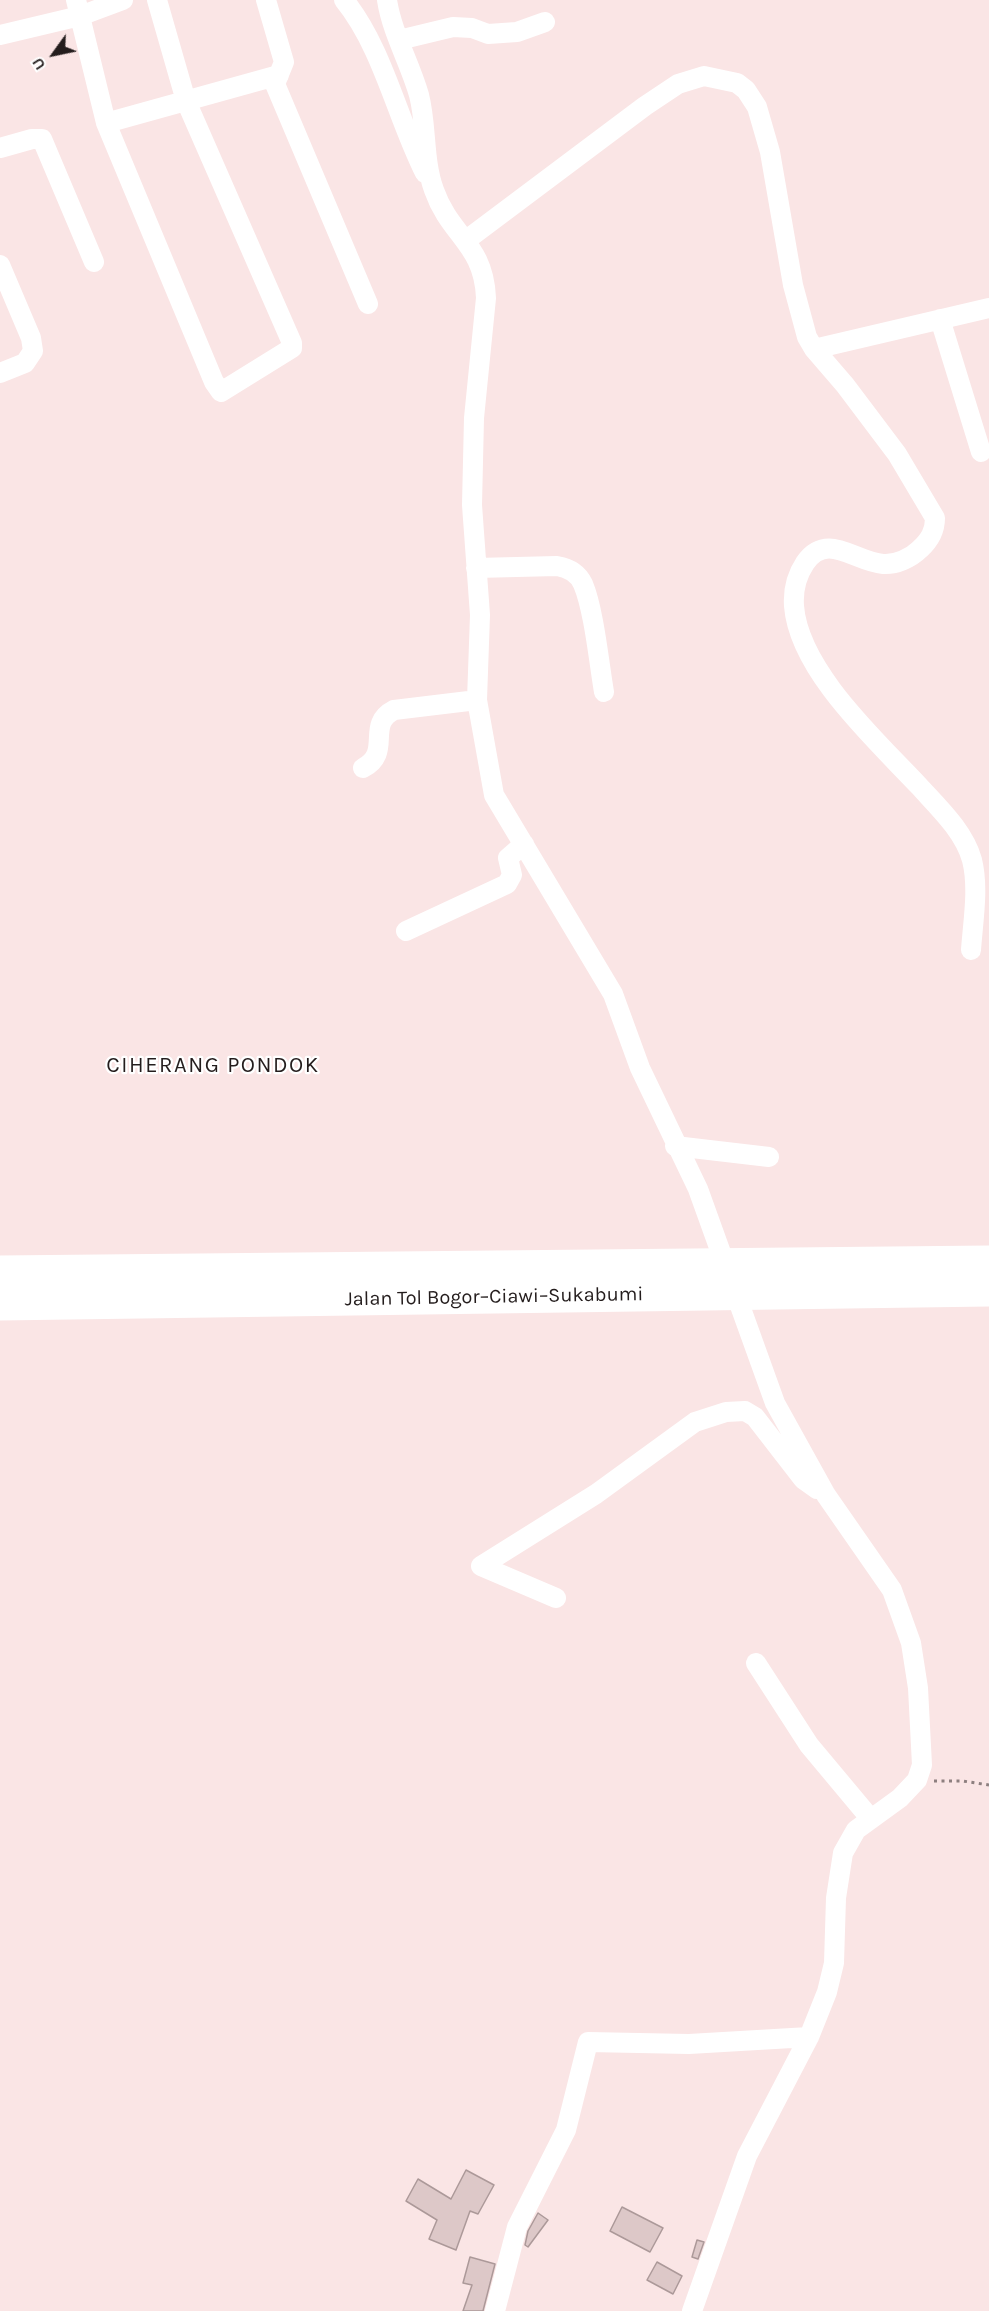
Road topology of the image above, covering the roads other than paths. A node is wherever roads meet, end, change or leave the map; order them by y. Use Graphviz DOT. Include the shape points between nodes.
graph roads {
  1 [pos="123,0"];
  2 [pos="157,0"];
  3 [pos="267,0"];
  4 [pos="344,0"];
  5 [pos="387,0"];
  6 [pos="78,8"];
  7 [pos="545,22"];
  8 [pos="0,34"];
  9 [pos="399,40"];
  10 [pos="279,75"];
  11 [pos="186,101"];
  12 [pos="106,123"];
  13 [pos="0,148"];
  14 [pos="434,189"];
  15 [pos="465,241"];
  16 [pos="94,262"];
  17 [pos="0,265"];
  18 [pos="368,304"];
  19 [pos="989,308"];
  20 [pos="940,319"];
  21 [pos="814,349"];
  22 [pos="0,373"];
  23 [pos="981,452"];
  24 [pos="476,568"];
  25 [pos="604,692"];
  26 [pos="477,700"];
  27 [pos="363,768"];
  28 [pos="524,844"];
  29 [pos="406,931"];
  30 [pos="972,950"];
  31 [pos="675,1146"];
  32 [pos="769,1157"];
  33 [pos="989,1262"];
  34 [pos="0,1272"];
  35 [pos="989,1290"];
  36 [pos="0,1304"];
  37 [pos="826,1495"];
  38 [pos="556,1598"];
  39 [pos="756,1663"];
  40 [pos="870,1818"];
  41 [pos="809,2037"];
  42 [pos="495,2311"];
  43 [pos="692,2311"];
  1 -- 6 [label="street"];
  2 -- 11 [label="street"];
  3 -- 10 [label="street" via="284,62"];
  4 -- 14 [label="street" via="366,33 411,145"];
  5 -- 9 [label="street"];
  6 -- 8 [label="street"];
  6 -- 12 [label="street"];
  7 -- 9 [label="street" via="517,32 488,34 453,27"];
  9 -- 14 [label="street" via="419,96"];
  10 -- 11 [label="street"];
  10 -- 18 [label="street" via="275,84"];
  11 -- 12 [label="street"];
  11 -- 12 [label="street" via="292,343 292,348 221,392"];
  13 -- 16 [label="street" via="42,139"];
  14 -- 15 [label="street" via="447,217"];
  15 -- 21 [label="street" via="678,84 704,76 737,83 757,107 770,152 797,301"];
  15 -- 24 [label="street" via="484,270 486,298 472,448"];
  17 -- 22 [label="street" via="33,351 25,363"];
  19 -- 20 [label="street"];
  20 -- 21 [label="street"];
  20 -- 23 [label="street"];
  21 -- 30 [label="street" via="897,454 929,504 935,529 921,548 897,562 873,562 833,548 816,551 801,568 796,582 797,622 824,678 955,828 971,858 975,880"];
  24 -- 25 [label="street" via="557,566 575,573 583,583"];
  24 -- 26 [label="street" via="480,615"];
  26 -- 27 [label="street" via="394,710 385,715 380,724 379,752"];
  26 -- 28 [label="street" via="494,795"];
  28 -- 29 [label="street" via="508,858 512,875 507,884"];
  28 -- 31 [label="street" via="613,994"];
  31 -- 32 [label="street"];
  31 -- 37 [label="street" via="698,1189 775,1403"];
  33 -- 34 [label="highway, Jalan Tol Bogor–Ciawi–Sukabumi"];
  35 -- 36 [label="highway, Jalan Tol Bogor–Ciawi–Sukabumi"];
  37 -- 38 [label="street" via="803,1479 755,1417 745,1412 726,1412 695,1422 596,1494 481,1566"];
  37 -- 40 [label="street" via="892,1590 908,1632 920,1707 922,1765 917,1780 900,1798"];
  39 -- 40 [label="street" via="808,1745"];
  40 -- 41 [label="street" via="851,1836 842,1859 834,1963"];
  41 -- 42 [label="street" via="689,2044 588,2042 566,2130 517,2227"];
  41 -- 43 [label="street" via="747,2156"];
}
